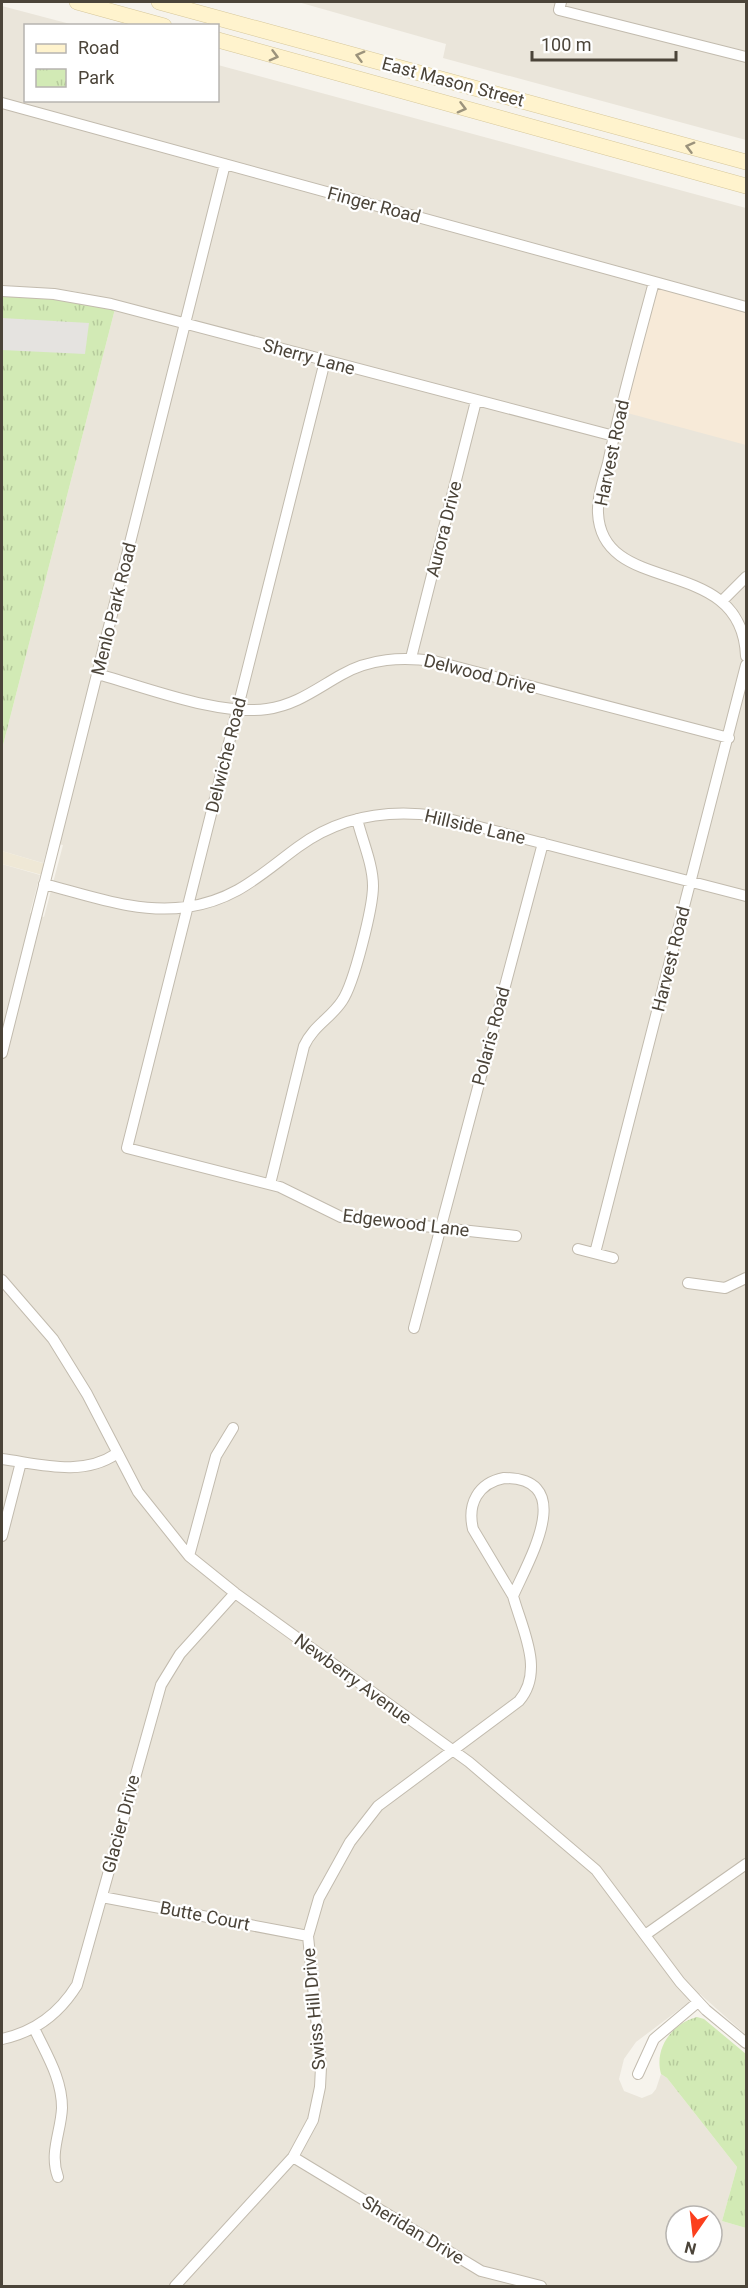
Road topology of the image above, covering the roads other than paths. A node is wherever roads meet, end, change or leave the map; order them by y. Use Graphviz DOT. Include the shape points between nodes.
graph roads {
  1 [pos="77,2"];
  2 [pos="159,2"];
  3 [pos="560,6"];
  4 [pos="157,24"];
  5 [pos="219,40"];
  6 [pos="747,57"];
  7 [pos="2,103"];
  8 [pos="747,162"];
  9 [pos="225,164"];
  10 [pos="747,186"];
  11 [pos="654,282"];
  12 [pos="2,291"];
  13 [pos="747,307"];
  14 [pos="185,325"];
  15 [pos="325,361"];
  16 [pos="476,400"];
  17 [pos="614,436"];
  18 [pos="747,577"];
  19 [pos="722,601"];
  20 [pos="747,656"];
  21 [pos="411,658"];
  22 [pos="747,665"];
  23 [pos="97,674"];
  24 [pos="238,710"];
  25 [pos="729,738"];
  26 [pos="357,819"];
  27 [pos="543,843"];
  28 [pos="691,882"];
  29 [pos="44,884"];
  30 [pos="747,896"];
  31 [pos="187,907"];
  32 [pos="2,1053"];
  33 [pos="127,1148"];
  34 [pos="270,1184"];
  35 [pos="440,1228"];
  36 [pos="516,1236"];
  37 [pos="578,1249"];
  38 [pos="596,1253"];
  39 [pos="613,1258"];
  40 [pos="2,1280"];
  41 [pos="745,1280"];
  42 [pos="688,1283"];
  43 [pos="414,1328"];
  44 [pos="232,1428"];
  45 [pos="116,1454"];
  46 [pos="2,1459"];
  47 [pos="21,1462"];
  48 [pos="2,1536"];
  49 [pos="189,1556"];
  50 [pos="235,1593"];
  51 [pos="513,1596"];
  52 [pos="452,1750"];
  53 [pos="747,1864"];
  54 [pos="102,1897"];
  55 [pos="645,1935"];
  56 [pos="308,1936"];
  57 [pos="698,2002"];
  58 [pos="34,2028"];
  59 [pos="2,2039"];
  60 [pos="747,2043"];
  61 [pos="638,2074"];
  62 [pos="293,2157"];
  63 [pos="58,2177"];
  64 [pos="175,2286"];
  65 [pos="541,2286"];
  1 -- 4 [label="main road"];
  8 -- 2 [label="main road, East Mason Street, one-way"];
  3 -- 6 [label="street"];
  5 -- 10 [label="main road, East Mason Street, one-way"];
  7 -- 9 [label="street, Finger Road"];
  9 -- 11 [label="street, Finger Road"];
  9 -- 14 [label="street, Menlo Park Road"];
  11 -- 13 [label="street, Finger Road"];
  11 -- 17 [label="street, Harvest Road"];
  12 -- 14 [label="street, Sherry Lane" via="87,298"];
  14 -- 15 [label="street, Sherry Lane"];
  14 -- 23 [label="street, Menlo Park Road"];
  15 -- 16 [label="street, Sherry Lane"];
  15 -- 24 [label="street, Delwiche Road"];
  16 -- 17 [label="street, Sherry Lane"];
  16 -- 21 [label="street, Aurora Drive"];
  17 -- 19 [label="street, Harvest Road" via="597,511 601,529 612,547 634,565 698,585"];
  18 -- 19 [label="street"];
  19 -- 20 [label="street, Harvest Road" via="739,625"];
  21 -- 24 [label="street, Delwood Drive" via="356,668 283,706"];
  21 -- 25 [label="street, Delwood Drive"];
  22 -- 25 [label="street, Harvest Road"];
  23 -- 24 [label="street, Delwood Drive"];
  23 -- 29 [label="street, Menlo Park Road"];
  24 -- 31 [label="street, Delwiche Road"];
  25 -- 28 [label="street, Harvest Road"];
  26 -- 27 [label="street, Hillside Lane" via="398,813 427,815"];
  26 -- 31 [label="street, Hillside Lane" via="316,836 240,890"];
  26 -- 34 [label="street" via="372,876 372,897 346,995 314,1029 304,1047"];
  27 -- 28 [label="street, Hillside Lane"];
  27 -- 35 [label="street, Polaris Road"];
  28 -- 30 [label="street, Hillside Lane"];
  28 -- 38 [label="street, Harvest Road"];
  29 -- 31 [label="street, Hillside Lane" via="123,905"];
  29 -- 32 [label="street, Menlo Park Road"];
  31 -- 33 [label="street, Delwiche Road"];
  33 -- 34 [label="street, Edgewood Lane"];
  34 -- 35 [label="street, Edgewood Lane" via="341,1217"];
  35 -- 36 [label="street, Edgewood Lane"];
  35 -- 43 [label="street, Polaris Road"];
  37 -- 38 [label="street"];
  38 -- 39 [label="street"];
  40 -- 45 [label="street, Newberry Avenue" via="71,1366"];
  41 -- 42 [label="street" via="725,1288"];
  44 -- 49 [label="street" via="216,1456"];
  45 -- 47 [label="street" via="84,1468"];
  45 -- 49 [label="street, Newberry Avenue" via="152,1513"];
  46 -- 47 [label="street"];
  47 -- 48 [label="street"];
  49 -- 50 [label="street, Newberry Avenue"];
  50 -- 52 [label="street, Newberry Avenue"];
  50 -- 54 [label="street, Glacier Drive" via="180,1654 160,1685"];
  51 -- 51 [label="street, Swiss Hill Drive" via="545,1515 542,1501 529,1484 504,1478 478,1492 471,1520"];
  51 -- 52 [label="street, Swiss Hill Drive" via="531,1659 530,1684 519,1701"];
  52 -- 55 [label="street, Newberry Avenue" via="596,1870"];
  52 -- 56 [label="street, Swiss Hill Drive" via="390,1796 363,1823 319,1898"];
  53 -- 55 [label="street"];
  54 -- 56 [label="street, Butte Court"];
  54 -- 58 [label="street, Glacier Drive" via="76,1985 59,2009"];
  55 -- 57 [label="street, Newberry Avenue"];
  56 -- 62 [label="street, Swiss Hill Drive" via="321,2087 313,2120"];
  57 -- 60 [label="street, Newberry Avenue"];
  57 -- 61 [label="street" via="654,2039"];
  58 -- 59 [label="street, Glacier Drive"];
  58 -- 63 [label="street" via="61,2093 54,2161"];
  62 -- 64 [label="street, Swiss Hill Drive"];
  62 -- 65 [label="street, Sheridan Drive" via="481,2271"];
}
